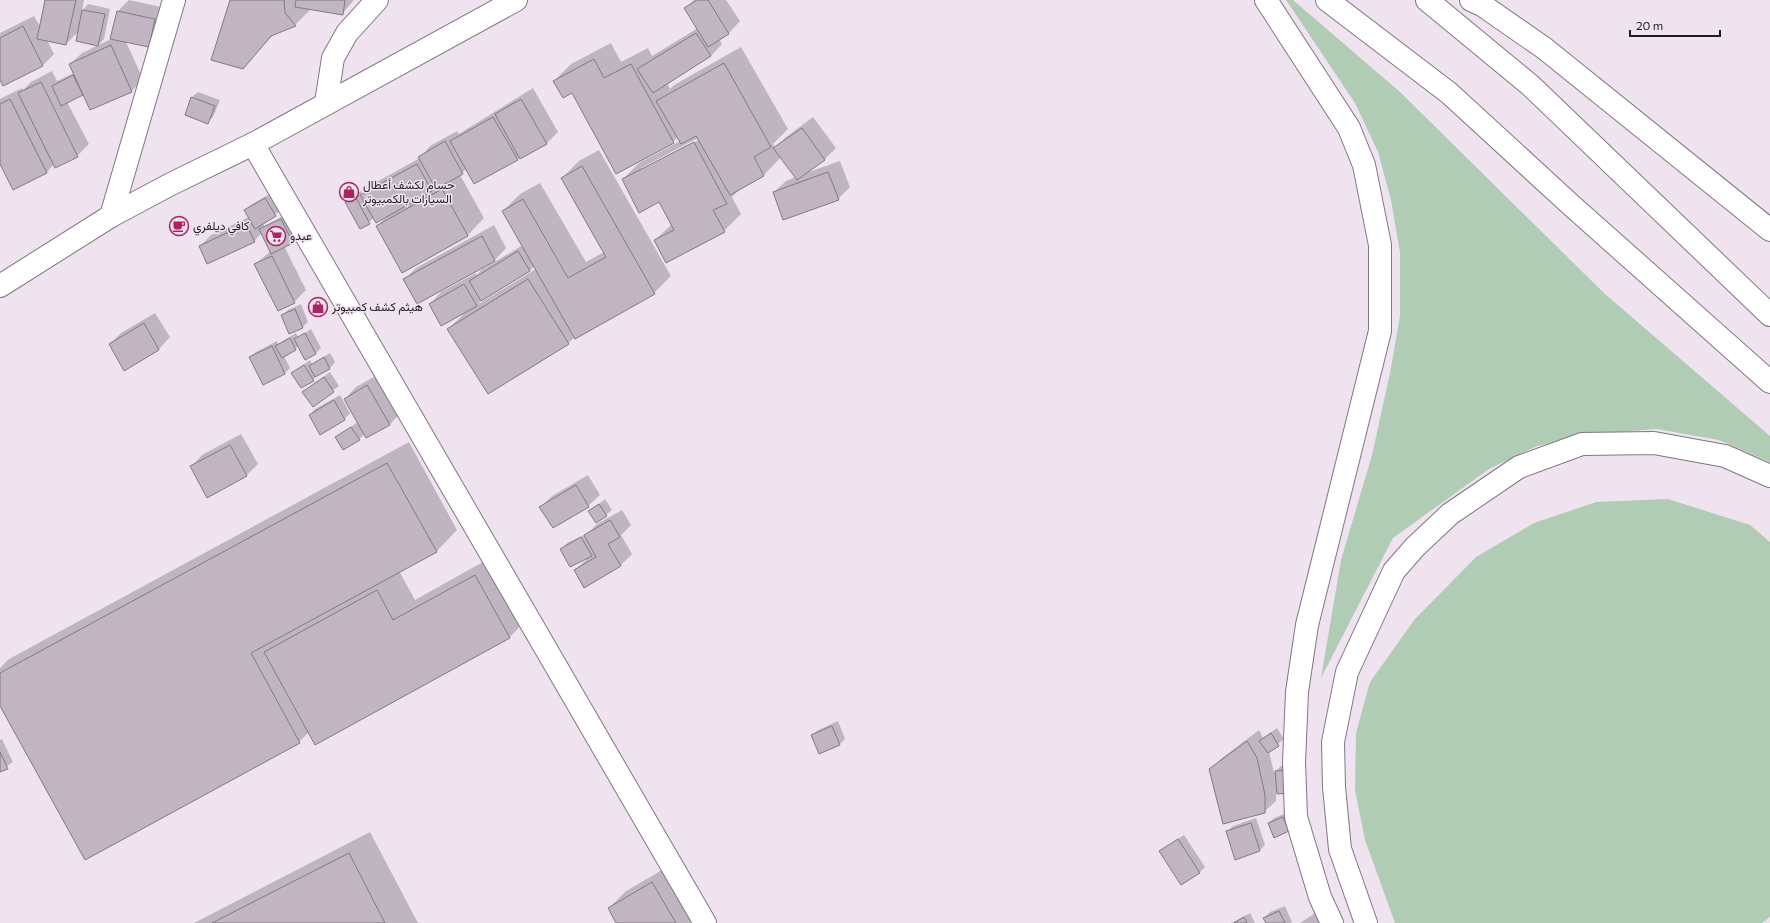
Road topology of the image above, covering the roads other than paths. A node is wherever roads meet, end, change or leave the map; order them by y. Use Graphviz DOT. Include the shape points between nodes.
graph roads {
  1 [pos="174,0"];
  2 [pos="377,0"];
  3 [pos="516,0"];
  4 [pos="1266,0"];
  5 [pos="1327,0"];
  6 [pos="1427,0"];
  7 [pos="1471,0"];
  8 [pos="326,103"];
  9 [pos="253,144"];
  10 [pos="111,216"];
  11 [pos="1770,230"];
  12 [pos="0,286"];
  13 [pos="1770,315"];
  14 [pos="1770,382"];
  15 [pos="1770,476"];
  16 [pos="705,923"];
  17 [pos="1332,923"];
  18 [pos="1366,923"];
  1 -- 10 [label="main road"];
  2 -- 8 [label="main road" via="347,33 333,58"];
  3 -- 8 [label="main road"];
  4 -- 17 [label="main road" via="1349,128 1364,165 1380,245 1380,331 1306,625 1297,692 1294,762 1296,817 1320,897"];
  5 -- 14 [label="main road" via="1449,93"];
  6 -- 13 [label="main road" via="1530,84"];
  7 -- 11 [label="main road" via="1544,48"];
  8 -- 9 [label="main road"];
  9 -- 10 [label="main road"];
  9 -- 16 [label="main road"];
  10 -- 12 [label="main road"];
  15 -- 18 [label="main road" via="1725,456 1654,443 1582,444 1518,466 1450,514 1410,553 1394,571 1347,672 1333,742 1334,788 1340,849"];
}
